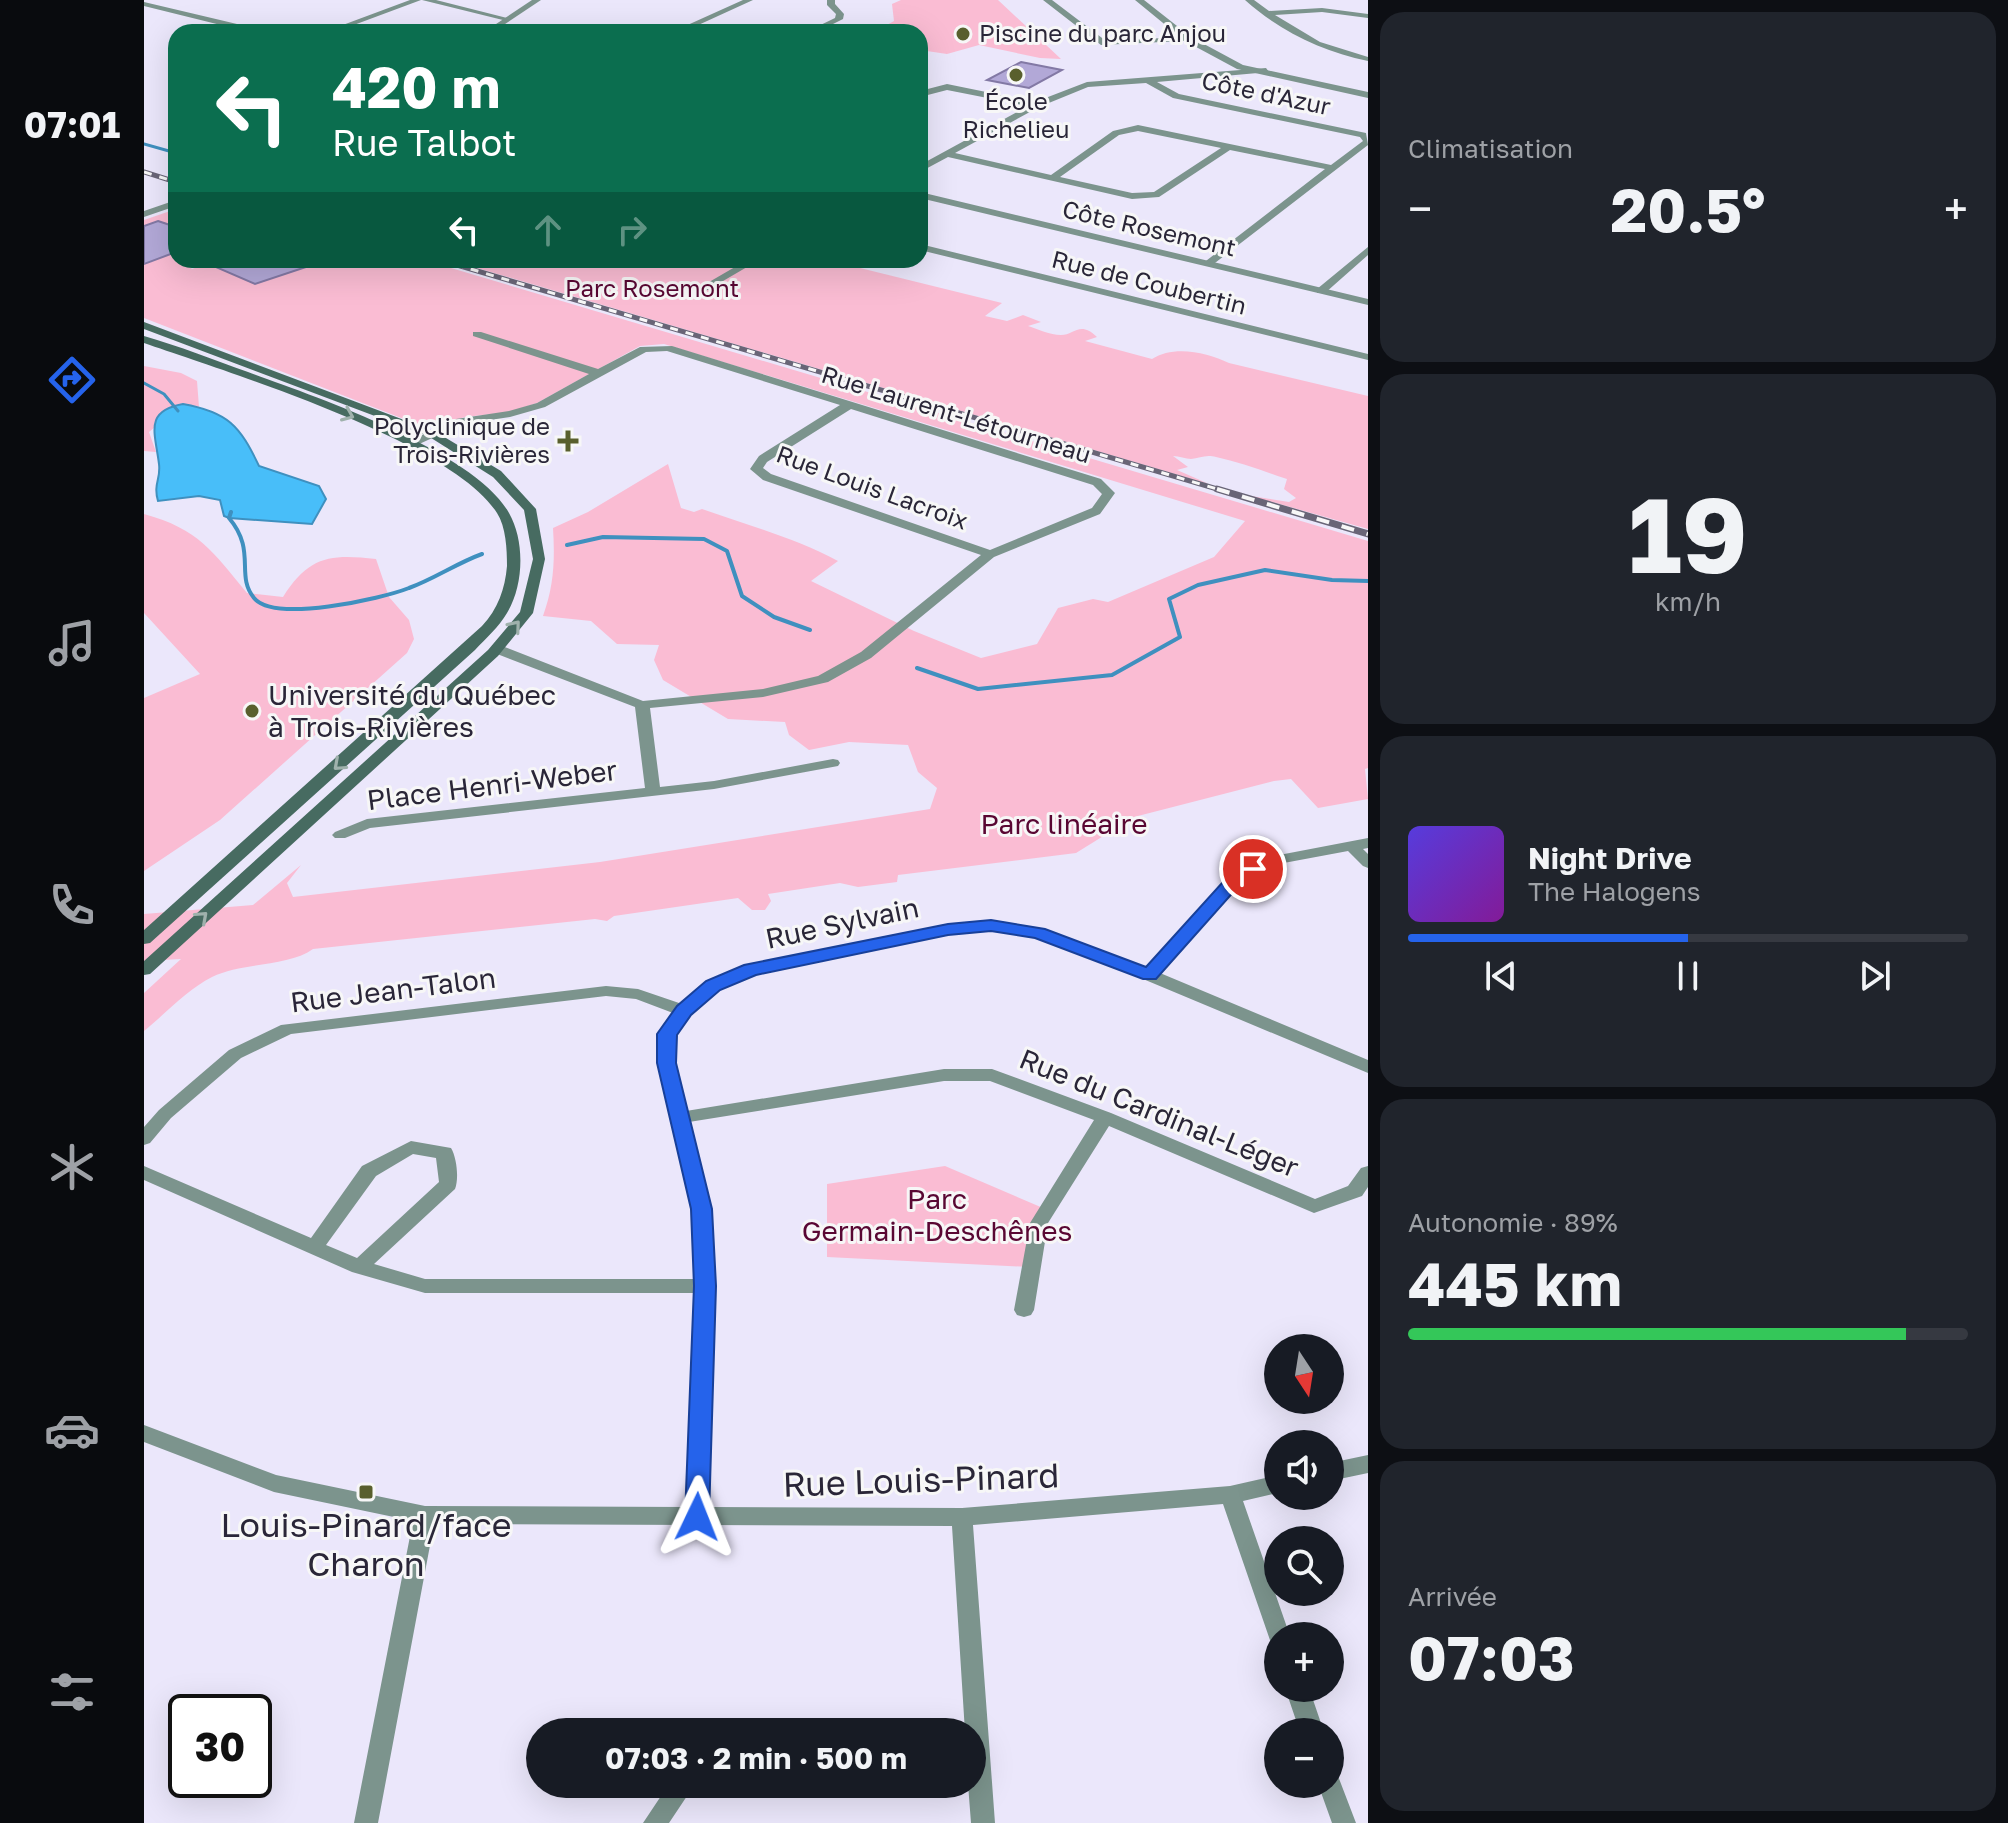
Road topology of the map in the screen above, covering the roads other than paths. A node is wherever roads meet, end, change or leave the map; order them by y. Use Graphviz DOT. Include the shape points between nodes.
graph roads {
  1 [pos="417,0"];
  2 [pos="426,0"];
  3 [pos="537,0"];
  4 [pos="749,0"];
  5 [pos="831,0"];
  6 [pos="1047,0"];
  7 [pos="1139,0"];
  8 [pos="1154,0"];
  9 [pos="1249,0"];
  10 [pos="144,4"];
  11 [pos="1267,13"];
  12 [pos="1368,16"];
  13 [pos="507,19"];
  14 [pos="226,24"];
  15 [pos="350,24"];
  16 [pos="500,24"];
  17 [pos="694,24"];
  18 [pos="828,24"];
  19 [pos="1202,38"];
  20 [pos="1188,39"];
  21 [pos="1368,59"];
  22 [pos="1240,67"];
  23 [pos="1252,69"];
  24 [pos="1146,79"];
  25 [pos="928,92"];
  26 [pos="1368,92"];
  27 [pos="1036,105"];
  28 [pos="1230,146"];
  29 [pos="947,154"];
  30 [pos="928,165"];
  31 [pos="1332,168"];
  32 [pos="1054,177"];
  33 [pos="928,197"];
  34 [pos="168,206"];
  35 [pos="144,214"];
  36 [pos="928,249"];
  37 [pos="1368,250"];
  38 [pos="1207,264"];
  39 [pos="740,268"];
  40 [pos="1321,291"];
  41 [pos="690,296"];
  42 [pos="1368,302"];
  43 [pos="144,325"];
  44 [pos="477,334"];
  45 [pos="144,339"];
  46 [pos="1368,357"];
  47 [pos="594,376"];
  48 [pos="849,405"];
  49 [pos="432,434"];
  50 [pos="413,443"];
  51 [pos="990,554"];
  52 [pos="497,649"];
  53 [pos="642,705"];
  54 [pos="833,763"];
  55 [pos="653,791"];
  56 [pos="340,835"];
  57 [pos="1360,844"];
  58 [pos="1368,863"];
  59 [pos="144,939"];
  60 [pos="144,970"];
  61 [pos="1149,975"];
  62 [pos="684,1011"];
  63 [pos="1368,1067"];
  64 [pos="1105,1117"];
  65 [pos="679,1118"];
  66 [pos="144,1139"];
  67 [pos="144,1173"];
  68 [pos="1368,1173"];
  69 [pos="314,1248"];
  70 [pos="359,1267"];
  71 [pos="705,1286"];
  72 [pos="1024,1310"];
  73 [pos="144,1433"];
  74 [pos="1368,1464"];
  75 [pos="1344,1469"];
  76 [pos="1264,1487"];
  77 [pos="1230,1495"];
  78 [pos="425,1515"];
  79 [pos="697,1517"];
  80 [pos="962,1517"];
  81 [pos="1274,1622"];
  82 [pos="673,1798"];
  83 [pos="1335,1798"];
  84 [pos="366,1823"];
  85 [pos="655,1823"];
  86 [pos="983,1823"];
  87 [pos="1344,1823"];
  1 -- 15 [label="street"];
  2 -- 13 [label="street"];
  3 -- 13 [label="street"];
  4 -- 17 [label="street"];
  5 -- 18 [label="street" via="840,14"];
  6 -- 20 [label="street" via="1104,43"];
  7 -- 20 [label="street"];
  8 -- 19 [label="street"];
  9 -- 11 [label="street"];
  10 -- 14 [label="street"];
  11 -- 12 [label="street" via="1322,10"];
  11 -- 21 [label="street" via="1302,39"];
  13 -- 16 [label="street"];
  19 -- 20 [label="street"];
  19 -- 23 [label="street"];
  20 -- 22 [label="street"];
  22 -- 23 [label="street"];
  22 -- 24 [label="street"];
  23 -- 24 [label="street"];
  23 -- 26 [label="street"];
  23 -- 26 [label="street"];
  24 -- 27 [label="street" via="1087,85"];
  24 -- 31 [label="street, Côte d'Azur" via="1176,96 1363,135 1368,141"];
  25 -- 27 [label="street" via="947,87"];
  27 -- 29 [label="street"];
  28 -- 31 [label="street"];
  28 -- 32 [label="street" via="1138,128 1116,133"];
  28 -- 32 [label="street" via="1156,195 1132,196"];
  29 -- 30 [label="street"];
  29 -- 32 [label="street"];
  31 -- 38 [label="street, Côte d'Azur"];
  33 -- 38 [label="street, Côte Rosemont"];
  34 -- 35 [label="street"];
  36 -- 46 [label="street, Rue de Coubertin"];
  37 -- 40 [label="street"];
  38 -- 40 [label="street, Côte Rosemont"];
  39 -- 41 [label="street"];
  40 -- 42 [label="street, Côte Rosemont"];
  43 -- 49 [label="main road"];
  44 -- 47 [label="street"];
  45 -- 50 [label="main road, one-way"];
  47 -- 48 [label="street, Rue Laurent-Létourneau" via="644,349 668,348"];
  47 -- 49 [label="street, Rue Laurent-Létourneau" via="541,405 460,421"];
  48 -- 51 [label="street, Rue Louis Lacroix" via="763,459 756,469"];
  48 -- 51 [label="street, Rue Laurent-Létourneau" via="1097,482 1109,493 1096,511"];
  49 -- 50 [label="street, Rue Laurent-Létourneau"];
  52 -- 49 [label="main road, one-way" via="526,613 539,559 530,509 497,474"];
  50 -- 59 [label="main road, one-way" via="475,481 501,508 512,534 514,560 502,611 470,647"];
  51 -- 53 [label="street, Rue Laurent-Létourneau" via="866,655 823,679 763,693"];
  52 -- 53 [label="street, Rue Laurent-Létourneau"];
  60 -- 52 [label="main road, one-way"];
  53 -- 55 [label="street, Place Henri-Weber"];
  54 -- 55 [label="street, Place Henri-Weber"];
  55 -- 56 [label="street, Place Henri-Weber" via="367,824"];
  57 -- 58 [label="street"];
  57 -- 61 [label="street" via="1269,861 1237,876"];
  61 -- 62 [label="street, Rue Sylvain" via="1039,933 991,925 751,970 713,986"];
  61 -- 63 [label="street, Rue Sylvain"];
  62 -- 65 [label="street, Rue Sylvain" via="667,1034 666,1063"];
  62 -- 66 [label="street, Rue Jean-Talon" via="638,994 606,991 287,1029 235,1054"];
  64 -- 65 [label="street, Rue du Cardinal-Léger" via="992,1075 944,1075"];
  64 -- 68 [label="street, Rue du Cardinal-Léger" via="1314,1206 1355,1191"];
  64 -- 72 [label="street" via="1039,1223"];
  65 -- 71 [label="street, Rue Sylvain" via="701,1209"];
  67 -- 69 [label="street"];
  69 -- 70 [label="street"];
  69 -- 70 [label="street" via="369,1171 411,1147 445,1153 448,1184"];
  70 -- 71 [label="street" via="425,1286"];
  71 -- 79 [label="street, Rue Sylvain"];
  73 -- 78 [label="street, Rue Louis-Pinard" via="274,1483"];
  74 -- 75 [label="street"];
  76 -- 77 [label="street, Rue Louis-Pinard"];
  77 -- 80 [label="street, Rue Louis-Pinard"];
  77 -- 81 [label="street"];
  78 -- 79 [label="street, Rue Louis-Pinard"];
  78 -- 84 [label="street"];
  79 -- 80 [label="street, Rue Louis-Pinard"];
  80 -- 86 [label="street"];
  82 -- 85 [label="street"];
  83 -- 87 [label="street"];
}
